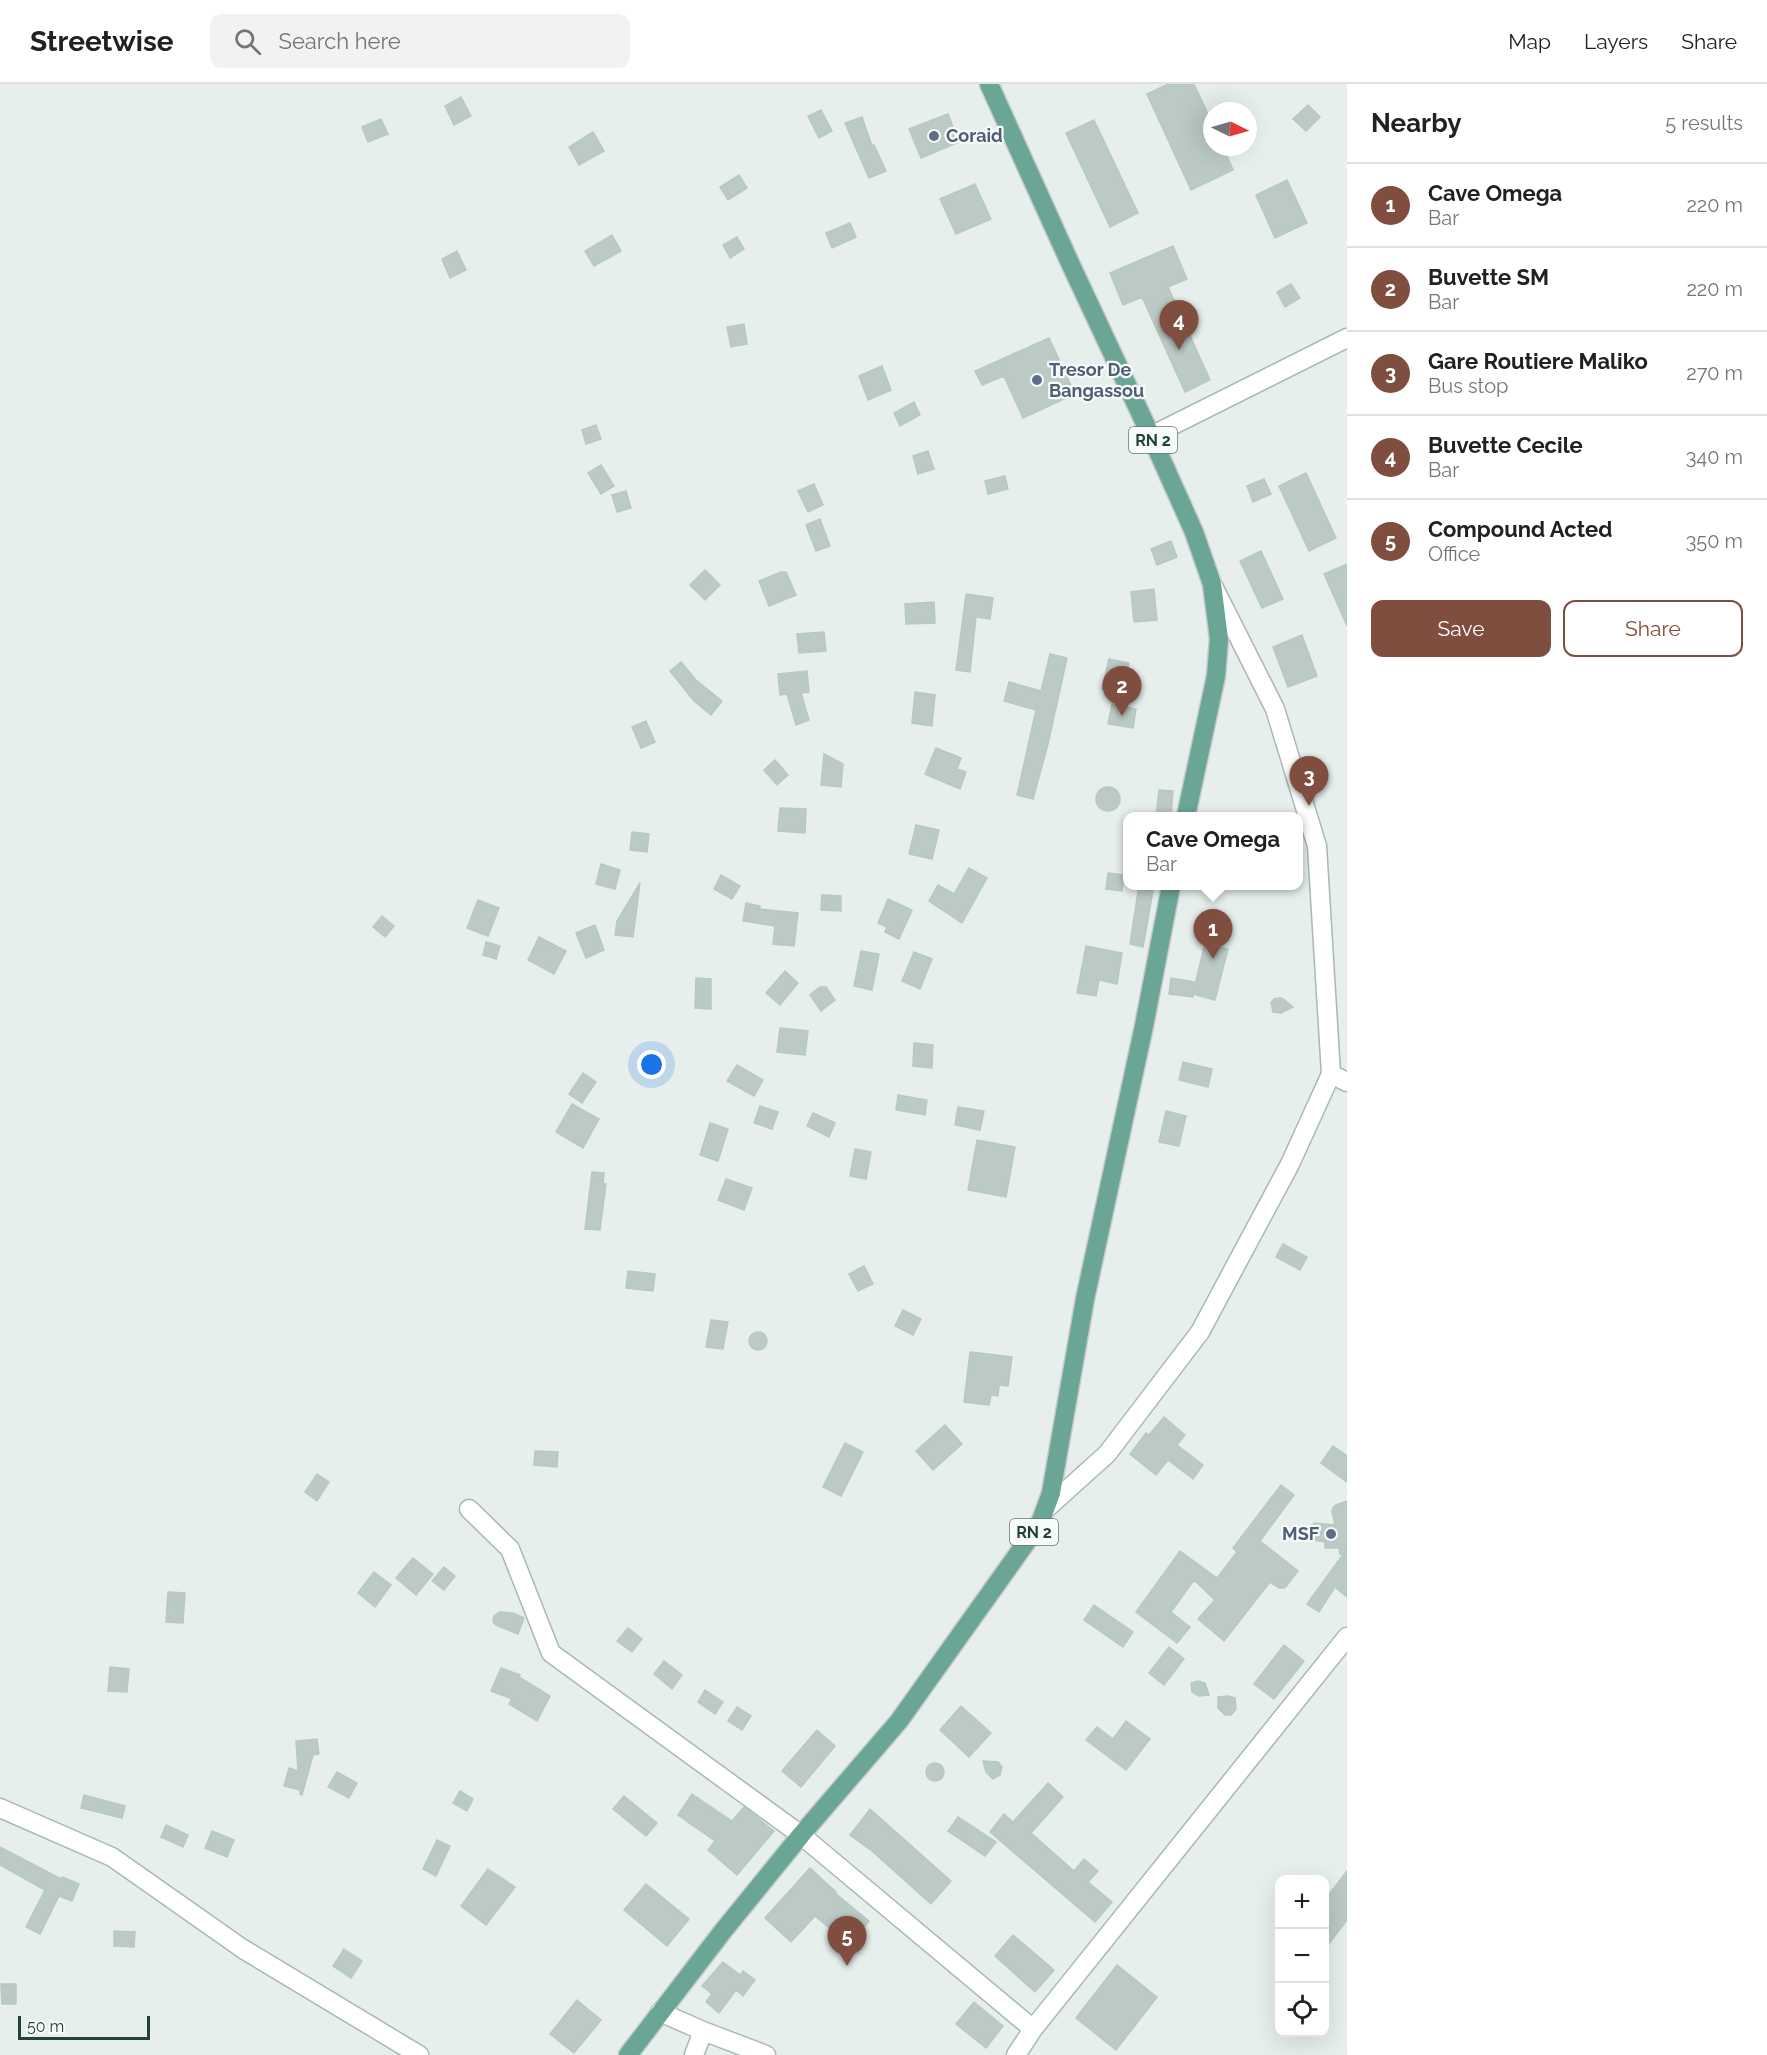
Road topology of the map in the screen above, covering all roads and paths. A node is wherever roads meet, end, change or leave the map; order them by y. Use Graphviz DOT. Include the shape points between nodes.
graph roads {
  1 [pos="989,84"];
  2 [pos="1347,338"];
  3 [pos="1151,436"];
  4 [pos="1212,584"];
  5 [pos="1187,812"];
  6 [pos="1170,890"];
  7 [pos="1339,1078"];
  8 [pos="1047,1508"];
  9 [pos="469,1509"];
  10 [pos="1347,1637"];
  11 [pos="0,1808"];
  12 [pos="801,1835"];
  13 [pos="660,2012"];
  14 [pos="1033,2029"];
  15 [pos="703,2031"];
  16 [pos="419,2055"];
  17 [pos="628,2055"];
  18 [pos="694,2055"];
  19 [pos="766,2055"];
  20 [pos="1016,2055"];
  1 -- 3 [label="main road, RN 2"];
  2 -- 3 [label="street"];
  3 -- 4 [label="main road, RN 2" via="1194,532"];
  4 -- 5 [label="main road, RN 2" via="1219,639 1216,676"];
  4 -- 7 [label="street" via="1275,709 1317,846"];
  6 -- 8 [label="main road, RN 2" via="1085,1299"];
  7 -- 8 [label="street" via="1200,1332 1107,1454"];
  8 -- 12 [label="main road, RN 2" via="899,1721"];
  9 -- 12 [label="street" via="510,1549 551,1653"];
  10 -- 14 [label="street"];
  11 -- 16 [label="street" via="112,1857 243,1949"];
  12 -- 13 [label="main road, RN 2"];
  12 -- 14 [label="street"];
  13 -- 15 [label="street"];
  13 -- 17 [label="main road, RN 2"];
  14 -- 20 [label="street"];
  15 -- 18 [label="street"];
  15 -- 19 [label="street"];
}
